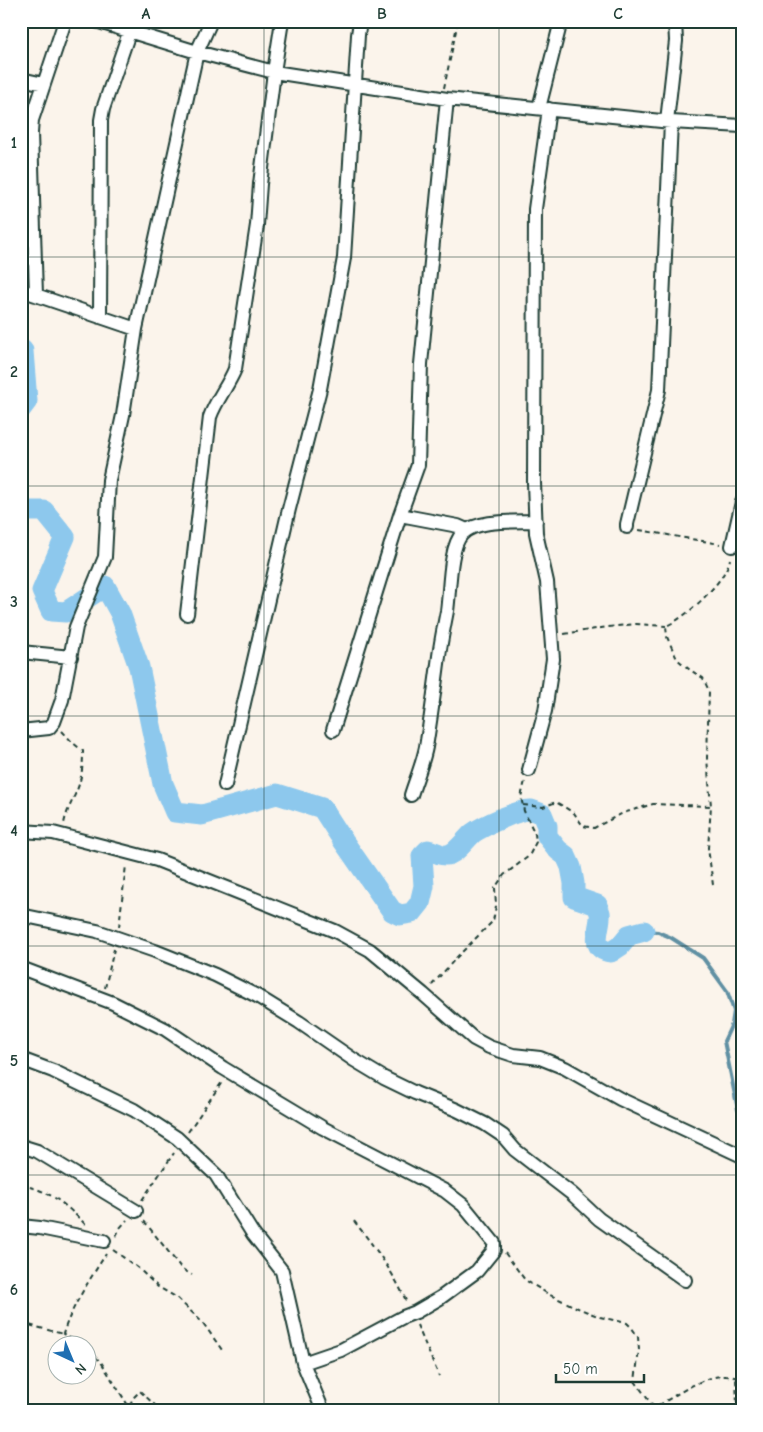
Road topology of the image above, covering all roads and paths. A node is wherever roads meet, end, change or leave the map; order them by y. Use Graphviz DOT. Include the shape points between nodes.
graph roads {
  1 [pos="65,21"];
  2 [pos="96,21"];
  3 [pos="210,21"];
  4 [pos="282,21"];
  5 [pos="360,21"];
  6 [pos="458,21"];
  7 [pos="561,21"];
  8 [pos="675,21"];
  9 [pos="131,26"];
  10 [pos="197,52"];
  11 [pos="274,72"];
  12 [pos="21,79"];
  13 [pos="44,84"];
  14 [pos="356,85"];
  15 [pos="447,99"];
  16 [pos="544,108"];
  17 [pos="669,122"];
  18 [pos="742,126"];
  19 [pos="21,290"];
  20 [pos="36,295"];
  21 [pos="100,316"];
  22 [pos="136,328"];
  23 [pos="742,502"];
  24 [pos="400,515"];
  25 [pos="536,521"];
  26 [pos="627,527"];
  27 [pos="467,530"];
  28 [pos="732,546"];
  29 [pos="186,614"];
  30 [pos="666,626"];
  31 [pos="551,636"];
  32 [pos="21,652"];
  33 [pos="71,657"];
  34 [pos="54,722"];
  35 [pos="333,730"];
  36 [pos="21,732"];
  37 [pos="529,770"];
  38 [pos="225,786"];
  39 [pos="411,795"];
  40 [pos="523,806"];
  41 [pos="711,806"];
  42 [pos="21,831"];
  43 [pos="63,835"];
  44 [pos="713,885"];
  45 [pos="21,915"];
  46 [pos="21,968"];
  47 [pos="423,994"];
  48 [pos="21,1059"];
  49 [pos="21,1146"];
  50 [pos="742,1156"];
  51 [pos="21,1185"];
  52 [pos="136,1211"];
  53 [pos="354,1220"];
  54 [pos="21,1226"];
  55 [pos="104,1241"];
  56 [pos="494,1243"];
  57 [pos="192,1276"];
  58 [pos="686,1280"];
  59 [pos="412,1314"];
  60 [pos="21,1324"];
  61 [pos="63,1334"];
  62 [pos="222,1350"];
  63 [pos="98,1359"];
  64 [pos="303,1364"];
  65 [pos="438,1376"];
  66 [pos="742,1377"];
  67 [pos="736,1378"];
  68 [pos="653,1410"];
  69 [pos="161,1411"];
  70 [pos="323,1411"];
  71 [pos="735,1411"];
  1 -- 13 [label="street"];
  2 -- 9 [label="street"];
  3 -- 10 [label="street"];
  4 -- 11 [label="street"];
  5 -- 14 [label="street"];
  6 -- 15 [label="path" via="444,88"];
  7 -- 16 [label="street"];
  8 -- 17 [label="street"];
  9 -- 10 [label="street"];
  9 -- 21 [label="street" via="101,120"];
  10 -- 11 [label="street"];
  10 -- 22 [label="street"];
  11 -- 14 [label="street"];
  11 -- 29 [label="street" via="257,225 238,350 230,383 210,417"];
  12 -- 13 [label="street"];
  13 -- 20 [label="street" via="31,132"];
  14 -- 15 [label="street"];
  14 -- 38 [label="street" via="345,251 320,389"];
  15 -- 16 [label="street"];
  15 -- 24 [label="street" via="421,364 418,465"];
  16 -- 17 [label="street"];
  16 -- 25 [label="street" via="535,209"];
  17 -- 18 [label="street"];
  17 -- 26 [label="street" via="659,390"];
  19 -- 20 [label="street"];
  20 -- 21 [label="street"];
  21 -- 22 [label="street"];
  22 -- 33 [label="street" via="109,480 105,557 79,617"];
  23 -- 28 [label="street"];
  24 -- 27 [label="street"];
  24 -- 35 [label="street"];
  25 -- 27 [label="street" via="488,523"];
  25 -- 31 [label="street" via="547,582"];
  26 -- 28 [label="path"];
  27 -- 39 [label="street" via="455,548 426,750"];
  28 -- 30 [label="path" via="728,566 721,579 698,603"];
  30 -- 31 [label="path" via="636,624"];
  30 -- 41 [label="path" via="677,658 703,678 709,691 707,758"];
  31 -- 37 [label="street" via="553,660 545,711"];
  32 -- 33 [label="street"];
  33 -- 34 [label="street"];
  34 -- 36 [label="street" via="48,728"];
  34 -- 43 [label="path" via="83,751 78,788 65,816"];
  37 -- 40 [label="path" via="521,797"];
  40 -- 41 [label="path" via="543,807 556,802 574,813 583,826 594,828 623,813 653,804"];
  40 -- 47 [label="path" via="535,834 533,849 529,856 504,875 495,888 493,921"];
  41 -- 44 [label="path" via="708,848"];
  42 -- 43 [label="street"];
  43 -- 47 [label="street" via="156,860 335,931 370,950"];
  45 -- 58 [label="street" via="97,931 155,950 258,996 384,1078 486,1124 599,1219"];
  46 -- 56 [label="street" via="113,1003 165,1029 323,1128 445,1191 463,1205"];
  47 -- 50 [label="street" via="474,1039 489,1047 513,1055 540,1058 564,1068 620,1099"];
  48 -- 64 [label="street" via="134,1110 177,1138 216,1175 253,1234 282,1271"];
  49 -- 52 [label="street" via="37,1151"];
  51 -- 55 [label="path" via="55,1197"];
  52 -- 57 [label="path" via="182,1269"];
  53 -- 59 [label="path" via="403,1293"];
  54 -- 55 [label="street"];
  55 -- 62 [label="path" via="158,1287 176,1297 203,1324"];
  56 -- 59 [label="street" via="494,1250 477,1271"];
  56 -- 68 [label="path" via="525,1280 580,1309 627,1323 632,1328 638,1337 639,1350 636,1381"];
  59 -- 64 [label="street" via="341,1350"];
  59 -- 65 [label="path"];
  60 -- 61 [label="path"];
  63 -- 69 [label="path" via="128,1407 140,1391"];
  64 -- 70 [label="street"];
  66 -- 67 [label="path"];
  67 -- 68 [label="path" via="725,1376 686,1387"];
  67 -- 71 [label="path"];
}
